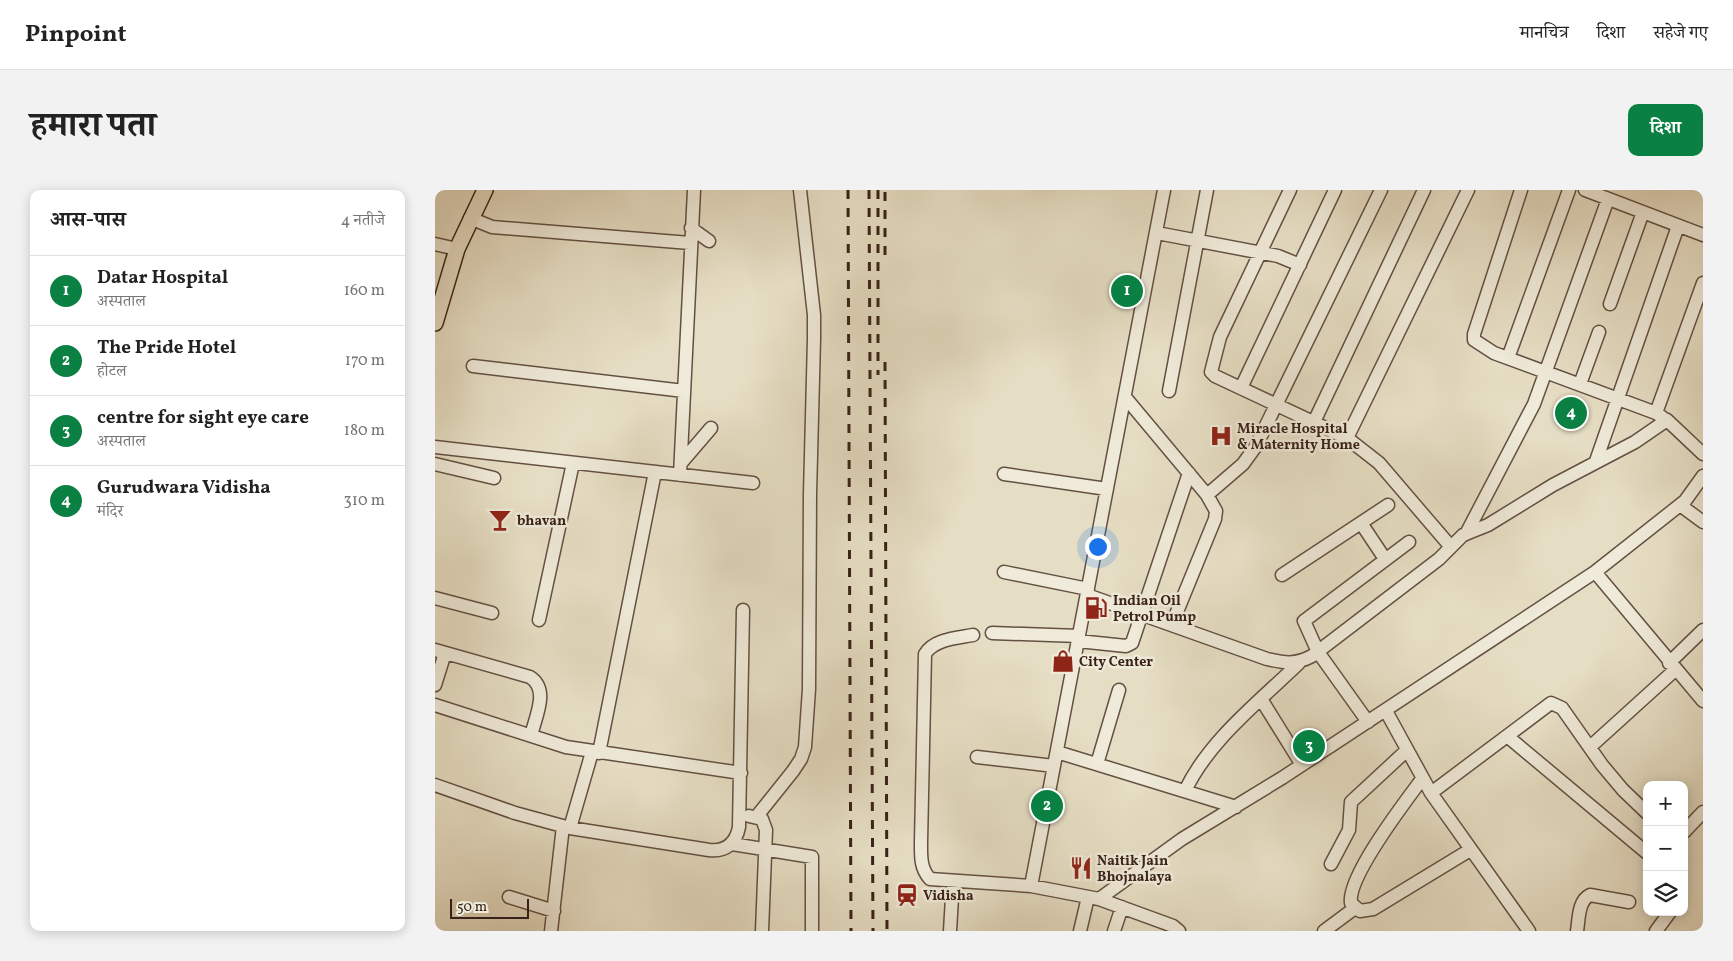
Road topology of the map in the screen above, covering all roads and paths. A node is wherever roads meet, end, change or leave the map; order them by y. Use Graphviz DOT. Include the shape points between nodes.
graph roads {
  1 [pos="485,190"];
  2 [pos="694,190"];
  3 [pos="800,190"];
  4 [pos="1163,190"];
  5 [pos="1207,190"];
  6 [pos="1290,190"];
  7 [pos="1335,190"];
  8 [pos="1381,190"];
  9 [pos="1424,190"];
  10 [pos="1468,190"];
  11 [pos="1521,190"];
  12 [pos="1569,190"];
  13 [pos="1585,190"];
  14 [pos="1609,199"];
  15 [pos="1643,212"];
  16 [pos="470,218"];
  17 [pos="1678,226"];
  18 [pos="691,228"];
  19 [pos="1157,232"];
  20 [pos="1703,235"];
  21 [pos="1198,240"];
  22 [pos="709,241"];
  23 [pos="690,243"];
  24 [pos="435,244"];
  25 [pos="457,249"];
  26 [pos="1261,252"];
  27 [pos="1299,265"];
  28 [pos="1703,283"];
  29 [pos="1610,304"];
  30 [pos="435,323"];
  31 [pos="1599,332"];
  32 [pos="1508,358"];
  33 [pos="473,366"];
  34 [pos="1545,371"];
  35 [pos="1580,384"];
  36 [pos="1241,388"];
  37 [pos="684,391"];
  38 [pos="1169,391"];
  39 [pos="1125,396"];
  40 [pos="1617,398"];
  41 [pos="1276,405"];
  42 [pos="1662,416"];
  43 [pos="1314,422"];
  44 [pos="711,428"];
  45 [pos="1347,438"];
  46 [pos="435,447"];
  47 [pos="1703,454"];
  48 [pos="1596,461"];
  49 [pos="573,463"];
  50 [pos="435,464"];
  51 [pos="681,469"];
  52 [pos="655,472"];
  53 [pos="1189,473"];
  54 [pos="1004,474"];
  55 [pos="1703,476"];
  56 [pos="495,478"];
  57 [pos="753,483"];
  58 [pos="1107,489"];
  59 [pos="1207,495"];
  60 [pos="1388,505"];
  61 [pos="1680,505"];
  62 [pos="1703,522"];
  63 [pos="1361,523"];
  64 [pos="1466,534"];
  65 [pos="1409,542"];
  66 [pos="1451,547"];
  67 [pos="1385,559"];
  68 [pos="1004,572"];
  69 [pos="1595,572"];
  70 [pos="1282,576"];
  71 [pos="1088,592"];
  72 [pos="435,598"];
  73 [pos="743,610"];
  74 [pos="492,613"];
  75 [pos="1141,614"];
  76 [pos="539,620"];
  77 [pos="1172,624"];
  78 [pos="1703,630"];
  79 [pos="992,633"];
  80 [pos="973,635"];
  81 [pos="1079,639"];
  82 [pos="440,651"];
  83 [pos="1318,652"];
  84 [pos="1299,663"];
  85 [pos="1672,666"];
  86 [pos="435,685"];
  87 [pos="1119,690"];
  88 [pos="1261,699"];
  89 [pos="1703,701"];
  90 [pos="435,705"];
  91 [pos="1386,711"];
  92 [pos="1368,722"];
  93 [pos="531,736"];
  94 [pos="1507,736"];
  95 [pos="1590,747"];
  96 [pos="1406,751"];
  97 [pos="596,752"];
  98 [pos="1057,752"];
  99 [pos="977,757"];
  100 [pos="1097,764"];
  101 [pos="1302,765"];
  102 [pos="1054,766"];
  103 [pos="741,773"];
  104 [pos="1422,779"];
  105 [pos="435,785"];
  106 [pos="1185,791"];
  107 [pos="1431,793"];
  108 [pos="1236,807"];
  109 [pos="1643,809"];
  110 [pos="1703,812"];
  111 [pos="739,815"];
  112 [pos="757,816"];
  113 [pos="566,827"];
  114 [pos="1688,828"];
  115 [pos="733,844"];
  116 [pos="765,849"];
  117 [pos="1643,849"];
  118 [pos="1470,850"];
  119 [pos="1331,864"];
  120 [pos="953,881"];
  121 [pos="1031,886"];
  122 [pos="509,897"];
  123 [pos="1094,898"];
  124 [pos="1629,902"];
  125 [pos="1121,907"];
  126 [pos="1355,908"];
  127 [pos="553,912"];
  128 [pos="1667,916"];
  129 [pos="551,931"];
  130 [pos="762,931"];
  131 [pos="812,931"];
  132 [pos="950,931"];
  133 [pos="1079,931"];
  134 [pos="1113,931"];
  135 [pos="1179,931"];
  136 [pos="1324,931"];
  137 [pos="1529,931"];
  138 [pos="1577,931"];
  139 [pos="1656,931"];
  1 -- 16 [label="main road"];
  2 -- 18 [label="street"];
  3 -- 112 [label="street" via="814,315 809,689 801,759"];
  4 -- 19 [label="street"];
  5 -- 21 [label="street"];
  6 -- 26 [label="street"];
  7 -- 27 [label="street"];
  8 -- 41 [label="street"];
  9 -- 43 [label="street"];
  10 -- 45 [label="street"];
  11 -- 32 [label="street" via="1474,334 1479,345"];
  12 -- 32 [label="street"];
  13 -- 14 [label="street"];
  14 -- 15 [label="street"];
  14 -- 34 [label="street"];
  15 -- 17 [label="street"];
  15 -- 29 [label="street"];
  16 -- 23 [label="street" via="507,229"];
  16 -- 25 [label="main road"];
  17 -- 20 [label="street"];
  17 -- 40 [label="street"];
  18 -- 22 [label="street"];
  18 -- 23 [label="street"];
  19 -- 21 [label="street"];
  19 -- 39 [label="street"];
  21 -- 26 [label="street"];
  21 -- 38 [label="street"];
  23 -- 37 [label="street"];
  24 -- 25 [label="street"];
  25 -- 30 [label="main road"];
  26 -- 27 [label="street"];
  26 -- 36 [label="street" via="1220,337 1211,365 1215,376"];
  27 -- 36 [label="street"];
  28 -- 42 [label="street"];
  31 -- 35 [label="street"];
  32 -- 34 [label="street"];
  33 -- 37 [label="street"];
  34 -- 35 [label="street"];
  34 -- 64 [label="street" via="1522,430"];
  35 -- 40 [label="street"];
  36 -- 41 [label="street"];
  37 -- 51 [label="street"];
  39 -- 53 [label="street"];
  39 -- 58 [label="street"];
  40 -- 42 [label="street"];
  40 -- 48 [label="street"];
  41 -- 43 [label="street"];
  41 -- 59 [label="street" via="1256,446 1243,464"];
  42 -- 47 [label="street"];
  42 -- 48 [label="street" via="1635,442"];
  43 -- 45 [label="street"];
  44 -- 51 [label="street"];
  45 -- 66 [label="street" via="1379,463"];
  46 -- 49 [label="street"];
  48 -- 64 [label="street" via="1488,525"];
  49 -- 52 [label="street"];
  49 -- 76 [label="street"];
  50 -- 56 [label="street"];
  51 -- 52 [label="street"];
  51 -- 57 [label="street"];
  52 -- 97 [label="street"];
  53 -- 59 [label="street"];
  53 -- 75 [label="street"];
  54 -- 58 [label="street"];
  55 -- 61 [label="street"];
  58 -- 71 [label="street"];
  59 -- 77 [label="street" via="1216,511 1215,519"];
  60 -- 63 [label="street"];
  61 -- 62 [label="street"];
  61 -- 69 [label="street"];
  63 -- 67 [label="street"];
  63 -- 70 [label="street"];
  64 -- 66 [label="street"];
  65 -- 67 [label="street"];
  66 -- 83 [label="street"];
  67 -- 83 [label="street" via="1306,618 1305,626"];
  68 -- 71 [label="street"];
  69 -- 85 [label="street"];
  69 -- 91 [label="street"];
  71 -- 75 [label="street"];
  71 -- 81 [label="street"];
  72 -- 74 [label="street"];
  73 -- 103 [label="street"];
  75 -- 77 [label="street"];
  75 -- 81 [label="street" via="1134,639 1126,646"];
  77 -- 84 [label="street" via="1267,659"];
  78 -- 85 [label="street"];
  79 -- 81 [label="street"];
  80 -- 120 [label="street" via="929,647 925,654 922,866 930,879"];
  81 -- 98 [label="street"];
  82 -- 86 [label="street"];
  82 -- 93 [label="street" via="530,677 537,682 541,696"];
  83 -- 84 [label="street"];
  83 -- 92 [label="street"];
  84 -- 88 [label="street"];
  85 -- 89 [label="street"];
  85 -- 95 [label="street"];
  87 -- 100 [label="street"];
  88 -- 101 [label="street"];
  88 -- 106 [label="street" via="1197,767"];
  90 -- 93 [label="street"];
  91 -- 92 [label="street"];
  91 -- 96 [label="street"];
  92 -- 101 [label="street"];
  93 -- 97 [label="street"];
  94 -- 95 [label="street" via="1551,703 1562,708"];
  94 -- 107 [label="street"];
  94 -- 117 [label="street"];
  95 -- 109 [label="street" via="1623,790"];
  96 -- 104 [label="street"];
  96 -- 119 [label="street" via="1351,802 1349,830"];
  97 -- 103 [label="street"];
  97 -- 113 [label="street"];
  98 -- 100 [label="street"];
  98 -- 102 [label="street"];
  99 -- 102 [label="street"];
  100 -- 106 [label="street"];
  101 -- 108 [label="street"];
  102 -- 121 [label="street"];
  103 -- 111 [label="street"];
  104 -- 107 [label="street"];
  104 -- 126 [label="street" via="1366,860 1350,896"];
  105 -- 113 [label="street"];
  106 -- 108 [label="street"];
  107 -- 118 [label="street"];
  108 -- 123 [label="street"];
  110 -- 114 [label="street"];
  111 -- 112 [label="street"];
  111 -- 115 [label="street" via="737,838"];
  112 -- 116 [label="street" via="765,823"];
  113 -- 115 [label="street" via="714,851"];
  113 -- 127 [label="street"];
  115 -- 116 [label="street"];
  116 -- 130 [label="street"];
  116 -- 131 [label="street" via="811,857"];
  118 -- 126 [label="street" via="1373,909 1366,912"];
  118 -- 137 [label="street"];
  120 -- 121 [label="street"];
  120 -- 132 [label="street"];
  121 -- 123 [label="street"];
  122 -- 127 [label="street"];
  123 -- 125 [label="street"];
  123 -- 133 [label="street"];
  124 -- 138 [label="street" via="1586,897 1582,901"];
  125 -- 134 [label="street"];
  125 -- 135 [label="street"];
  126 -- 136 [label="street"];
  127 -- 129 [label="street"];
  128 -- 139 [label="street"];
}
